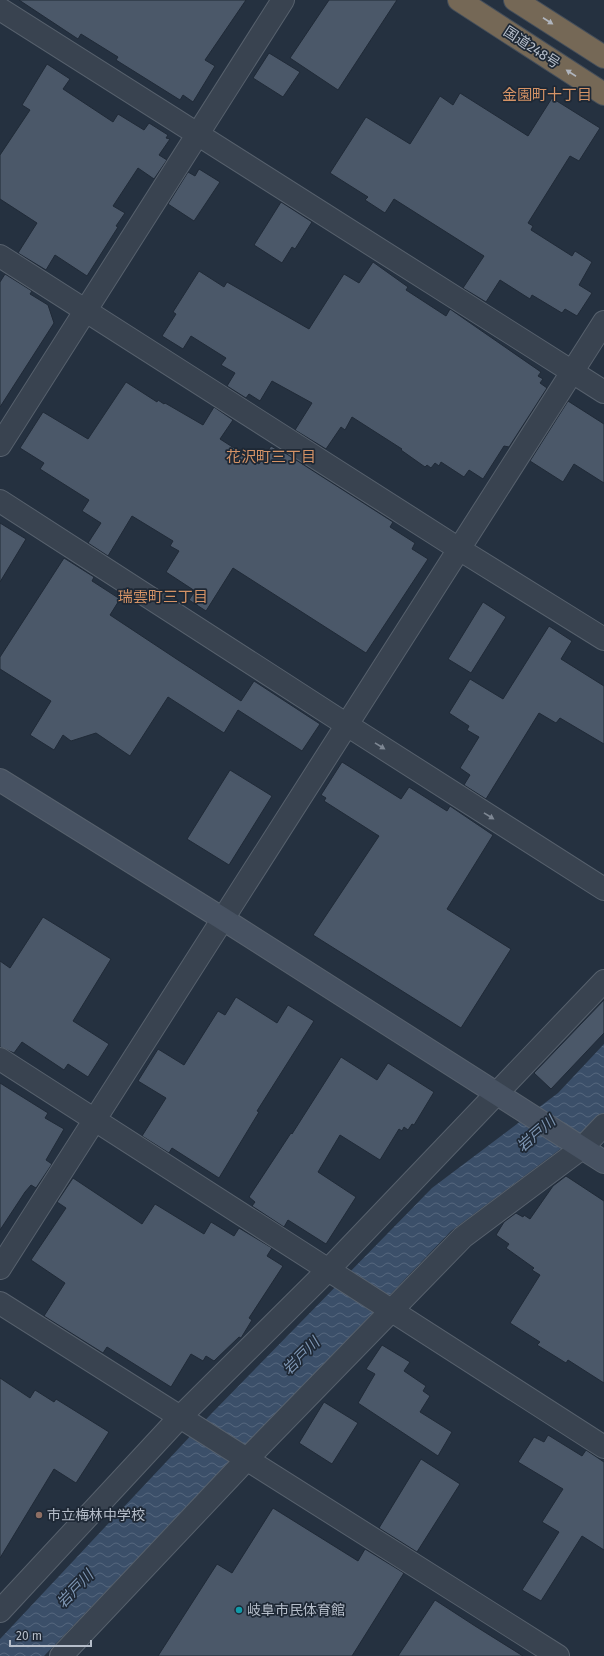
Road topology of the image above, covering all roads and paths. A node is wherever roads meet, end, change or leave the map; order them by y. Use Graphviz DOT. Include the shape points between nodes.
graph roads {
  1 [pos="283,0"];
  2 [pos="460,0"];
  3 [pos="515,0"];
  4 [pos="0,9"];
  5 [pos="604,57"];
  6 [pos="604,94"];
  7 [pos="198,134"];
  8 [pos="0,256"];
  9 [pos="86,311"];
  10 [pos="604,322"];
  11 [pos="572,372"];
  12 [pos="604,392"];
  13 [pos="0,445"];
  14 [pos="0,501"];
  15 [pos="459,549"];
  16 [pos="604,639"];
  17 [pos="347,725"];
  18 [pos="0,780"];
  19 [pos="604,889"];
  20 [pos="223,919"];
  21 [pos="604,981"];
  22 [pos="0,1059"];
  23 [pos="498,1094"];
  24 [pos="95,1119"];
  25 [pos="604,1125"];
  26 [pos="576,1145"];
  27 [pos="604,1162"];
  28 [pos="0,1268"];
  29 [pos="332,1273"];
  30 [pos="0,1303"];
  31 [pos="387,1308"];
  32 [pos="188,1422"];
  33 [pos="604,1447"];
  34 [pos="243,1457"];
  35 [pos="0,1611"];
  36 [pos="553,1655"];
  37 [pos="61,1656"];
  1 -- 7 [label="street"];
  6 -- 2 [label="highway, 国道248号, one-way"];
  3 -- 5 [label="highway, one-way"];
  4 -- 7 [label="street"];
  7 -- 9 [label="street"];
  7 -- 11 [label="street"];
  8 -- 9 [label="street"];
  9 -- 13 [label="street"];
  9 -- 15 [label="street"];
  10 -- 11 [label="street"];
  11 -- 12 [label="street"];
  11 -- 15 [label="street"];
  14 -- 17 [label="street"];
  15 -- 16 [label="street"];
  15 -- 17 [label="street"];
  17 -- 19 [label="street, one-way"];
  17 -- 20 [label="street"];
  18 -- 20 [label="street"];
  20 -- 23 [label="street"];
  20 -- 24 [label="street"];
  21 -- 23 [label="street"];
  22 -- 24 [label="street"];
  23 -- 26 [label="street"];
  23 -- 29 [label="street"];
  24 -- 28 [label="street"];
  24 -- 29 [label="street"];
  25 -- 26 [label="street"];
  26 -- 27 [label="street"];
  26 -- 31 [label="street" via="463,1237"];
  29 -- 31 [label="street"];
  29 -- 32 [label="street"];
  30 -- 32 [label="street"];
  31 -- 33 [label="street"];
  31 -- 34 [label="street"];
  32 -- 34 [label="street"];
  32 -- 35 [label="street"];
  34 -- 36 [label="street"];
  34 -- 37 [label="street"];
}
